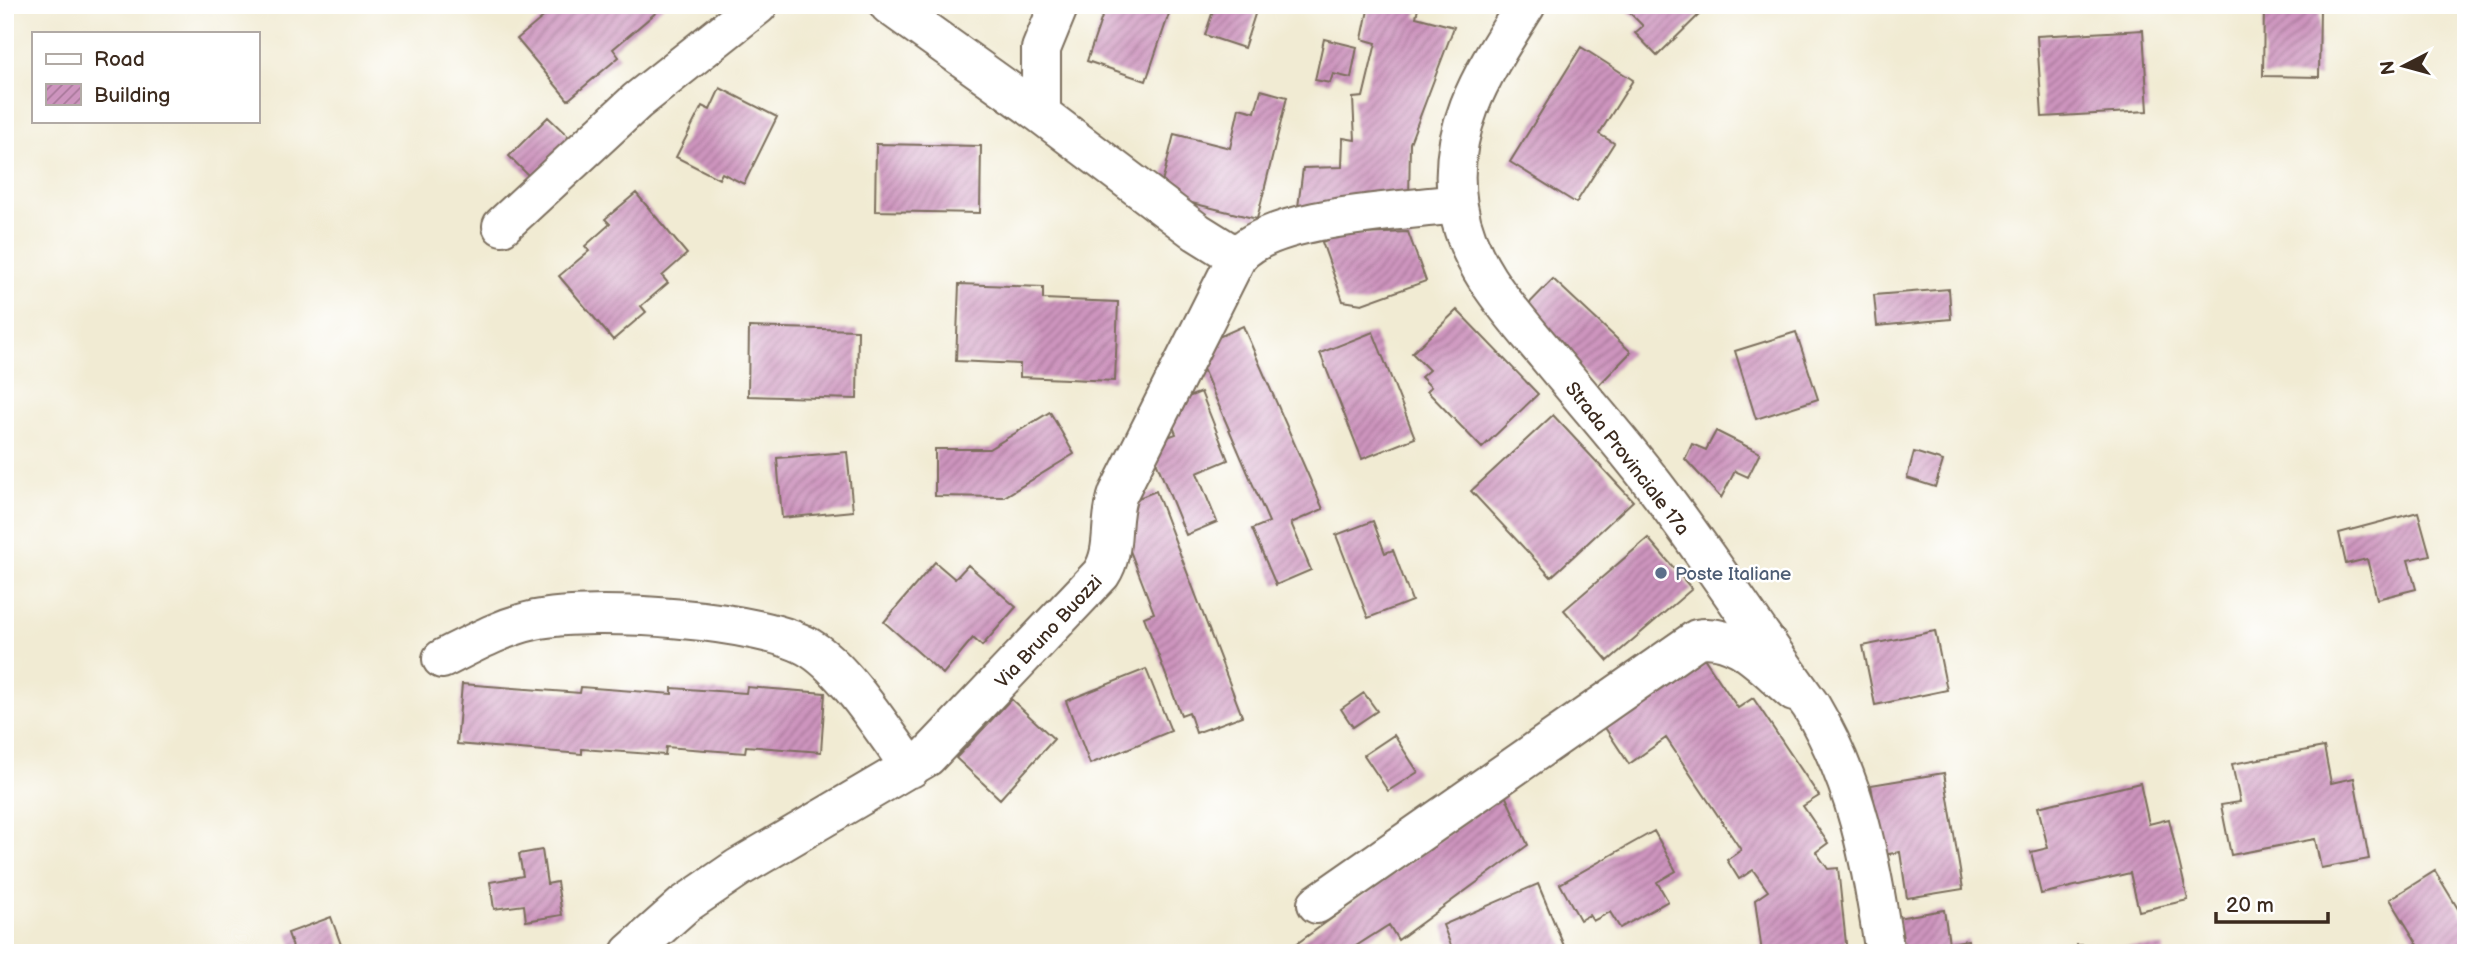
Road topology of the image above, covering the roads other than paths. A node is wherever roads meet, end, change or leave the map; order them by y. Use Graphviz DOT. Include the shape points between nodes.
graph roads {
  1 [pos="758,5"];
  2 [pos="889,5"];
  3 [pos="1059,5"];
  4 [pos="1526,5"];
  5 [pos="1041,114"];
  6 [pos="1457,204"];
  7 [pos="502,226"];
  8 [pos="1237,257"];
  9 [pos="442,659"];
  10 [pos="1811,706"];
  11 [pos="911,768"];
  12 [pos="1317,904"];
  13 [pos="629,953"];
  14 [pos="1885,953"];
  1 -- 7 [label="street" via="638,101"];
  2 -- 5 [label="street"];
  3 -- 5 [label="street" via="1041,49"];
  4 -- 6 [label="street, Strada Provinciale 17a" via="1483,73 1468,107 1456,163"];
  5 -- 8 [label="street"];
  6 -- 8 [label="street, Via Bruno Buozzi" via="1280,230 1250,243"];
  6 -- 10 [label="street, Strada Provinciale 17a" via="1470,249 1493,288 1654,485"];
  8 -- 11 [label="street, Via Bruno Buozzi" via="1118,494 1111,515 1107,566 951,735"];
  9 -- 11 [label="street" via="515,625 558,616 700,621 760,629 803,644 832,666"];
  10 -- 12 [label="street" via="1738,646 1722,639 1697,639"];
  10 -- 14 [label="street, Strada Provinciale 17a" via="1833,743 1854,794"];
  11 -- 13 [label="street, Via Bruno Buozzi" via="738,868 684,905"];
}
